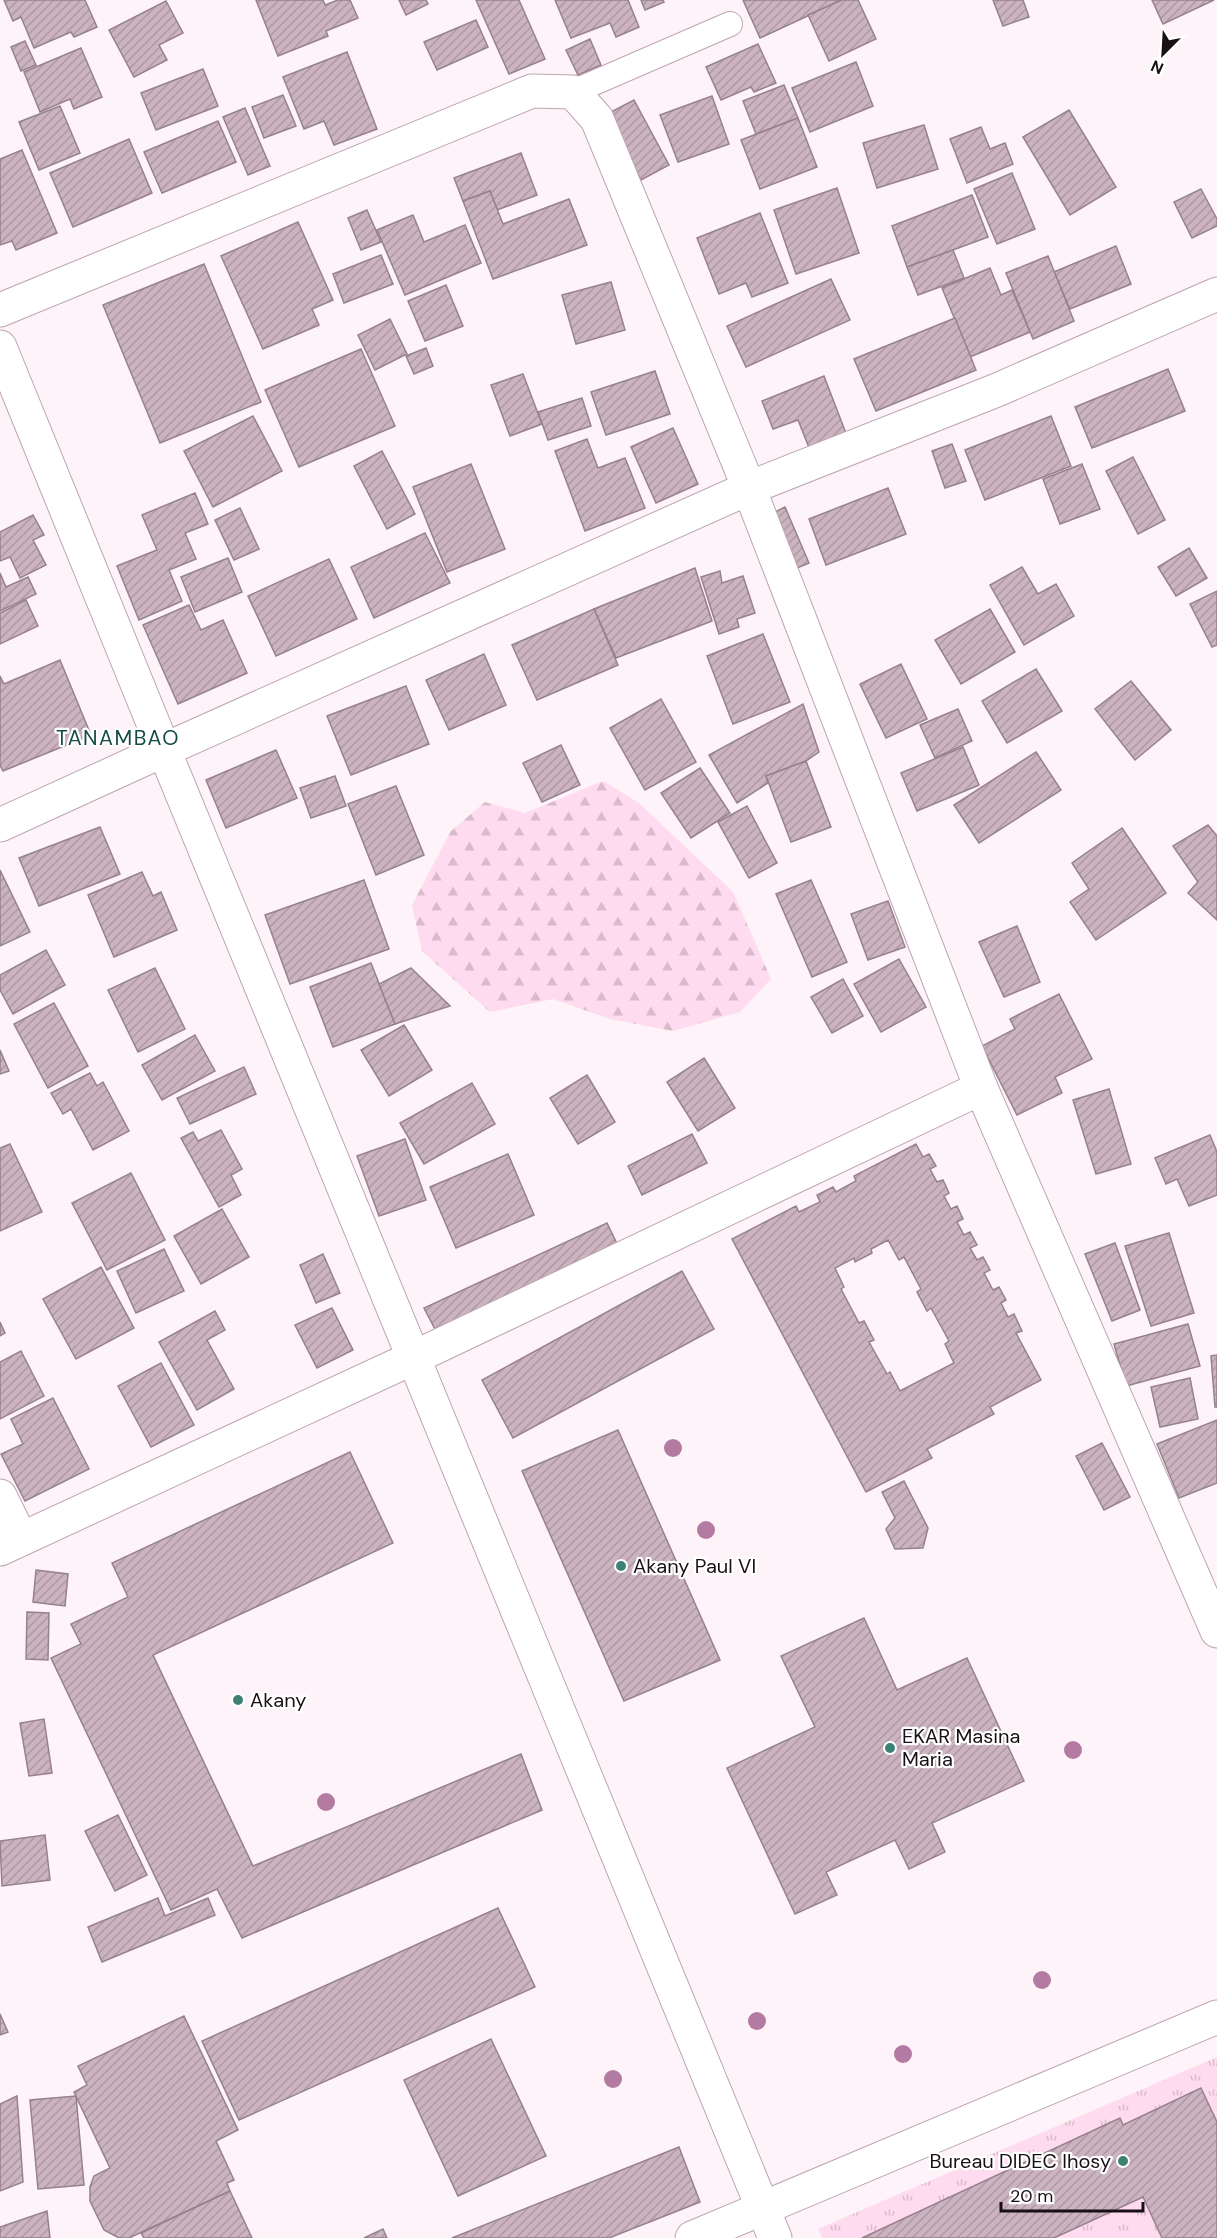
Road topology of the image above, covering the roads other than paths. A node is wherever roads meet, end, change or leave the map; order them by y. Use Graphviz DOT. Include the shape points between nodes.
graph roads {
  1 [pos="730,24"];
  2 [pos="573,92"];
  3 [pos="1217,294"];
  4 [pos="0,310"];
  5 [pos="0,347"];
  6 [pos="749,488"];
  7 [pos="164,750"];
  8 [pos="0,825"];
  9 [pos="981,1088"];
  10 [pos="415,1358"];
  11 [pos="0,1496"];
  12 [pos="10,1544"];
  13 [pos="1217,1631"];
  14 [pos="1217,2017"];
  15 [pos="763,2207"];
  16 [pos="692,2238"];
  17 [pos="775,2238"];
  1 -- 2 [label="lane"];
  2 -- 4 [label="street" via="532,91"];
  2 -- 6 [label="street" via="597,119"];
  3 -- 6 [label="street" via="997,390"];
  5 -- 7 [label="street"];
  6 -- 7 [label="street"];
  6 -- 9 [label="street"];
  7 -- 8 [label="street"];
  7 -- 10 [label="street"];
  9 -- 10 [label="street"];
  9 -- 13 [label="street"];
  10 -- 12 [label="street"];
  10 -- 15 [label="street"];
  11 -- 12 [label="street"];
  14 -- 15 [label="street"];
  15 -- 16 [label="street"];
  15 -- 17 [label="street"];
}
